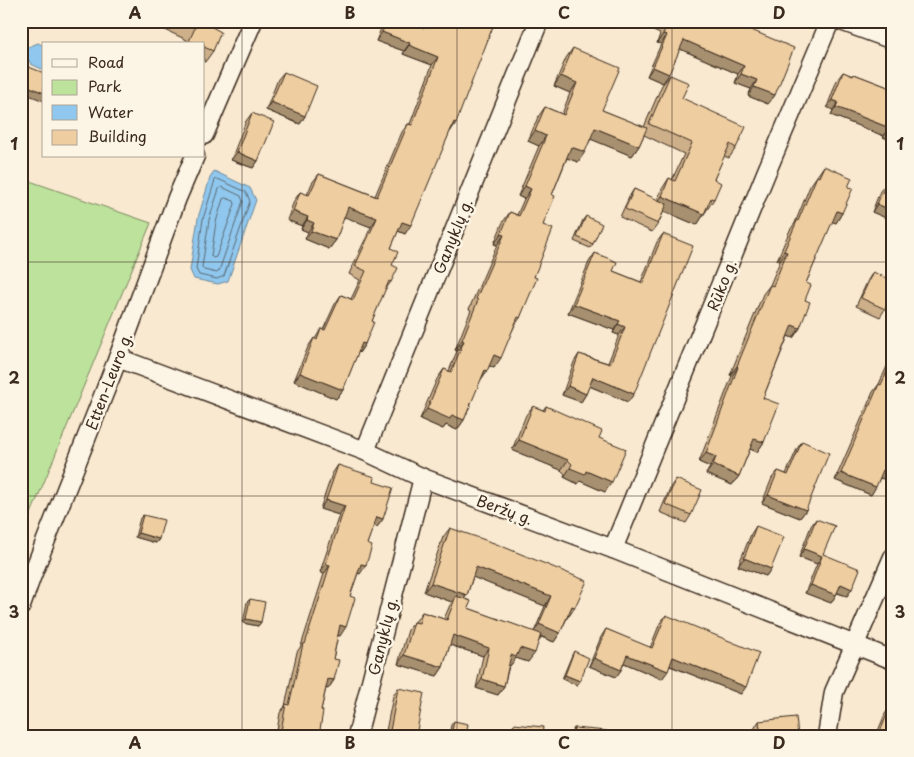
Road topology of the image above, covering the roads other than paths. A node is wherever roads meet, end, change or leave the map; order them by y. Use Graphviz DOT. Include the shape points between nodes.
graph roads {
  1 [pos="253,21"];
  2 [pos="539,21"];
  3 [pos="830,21"];
  4 [pos="841,21"];
  5 [pos="893,40"];
  6 [pos="205,133"];
  7 [pos="194,158"];
  8 [pos="118,358"];
  9 [pos="365,451"];
  10 [pos="423,478"];
  11 [pos="613,549"];
  12 [pos="893,557"];
  13 [pos="21,606"];
  14 [pos="856,644"];
  15 [pos="893,660"];
  16 [pos="357,736"];
  17 [pos="827,736"];
  1 -- 6 [label="street"];
  2 -- 9 [label="street, Ganyklų g."];
  3 -- 11 [label="street, Rūko g."];
  4 -- 5 [label="street"];
  7 -- 8 [label="street, Etten-Leuro g." via="176,198"];
  8 -- 9 [label="street, Beržų g."];
  8 -- 13 [label="street, Etten-Leuro g."];
  9 -- 10 [label="street, Beržų g."];
  10 -- 11 [label="street, Beržų g."];
  10 -- 16 [label="street, Ganyklų g."];
  11 -- 14 [label="street, Beržų g."];
  12 -- 14 [label="street"];
  14 -- 15 [label="street, Beržų g."];
  14 -- 17 [label="street" via="834,692"];
}
